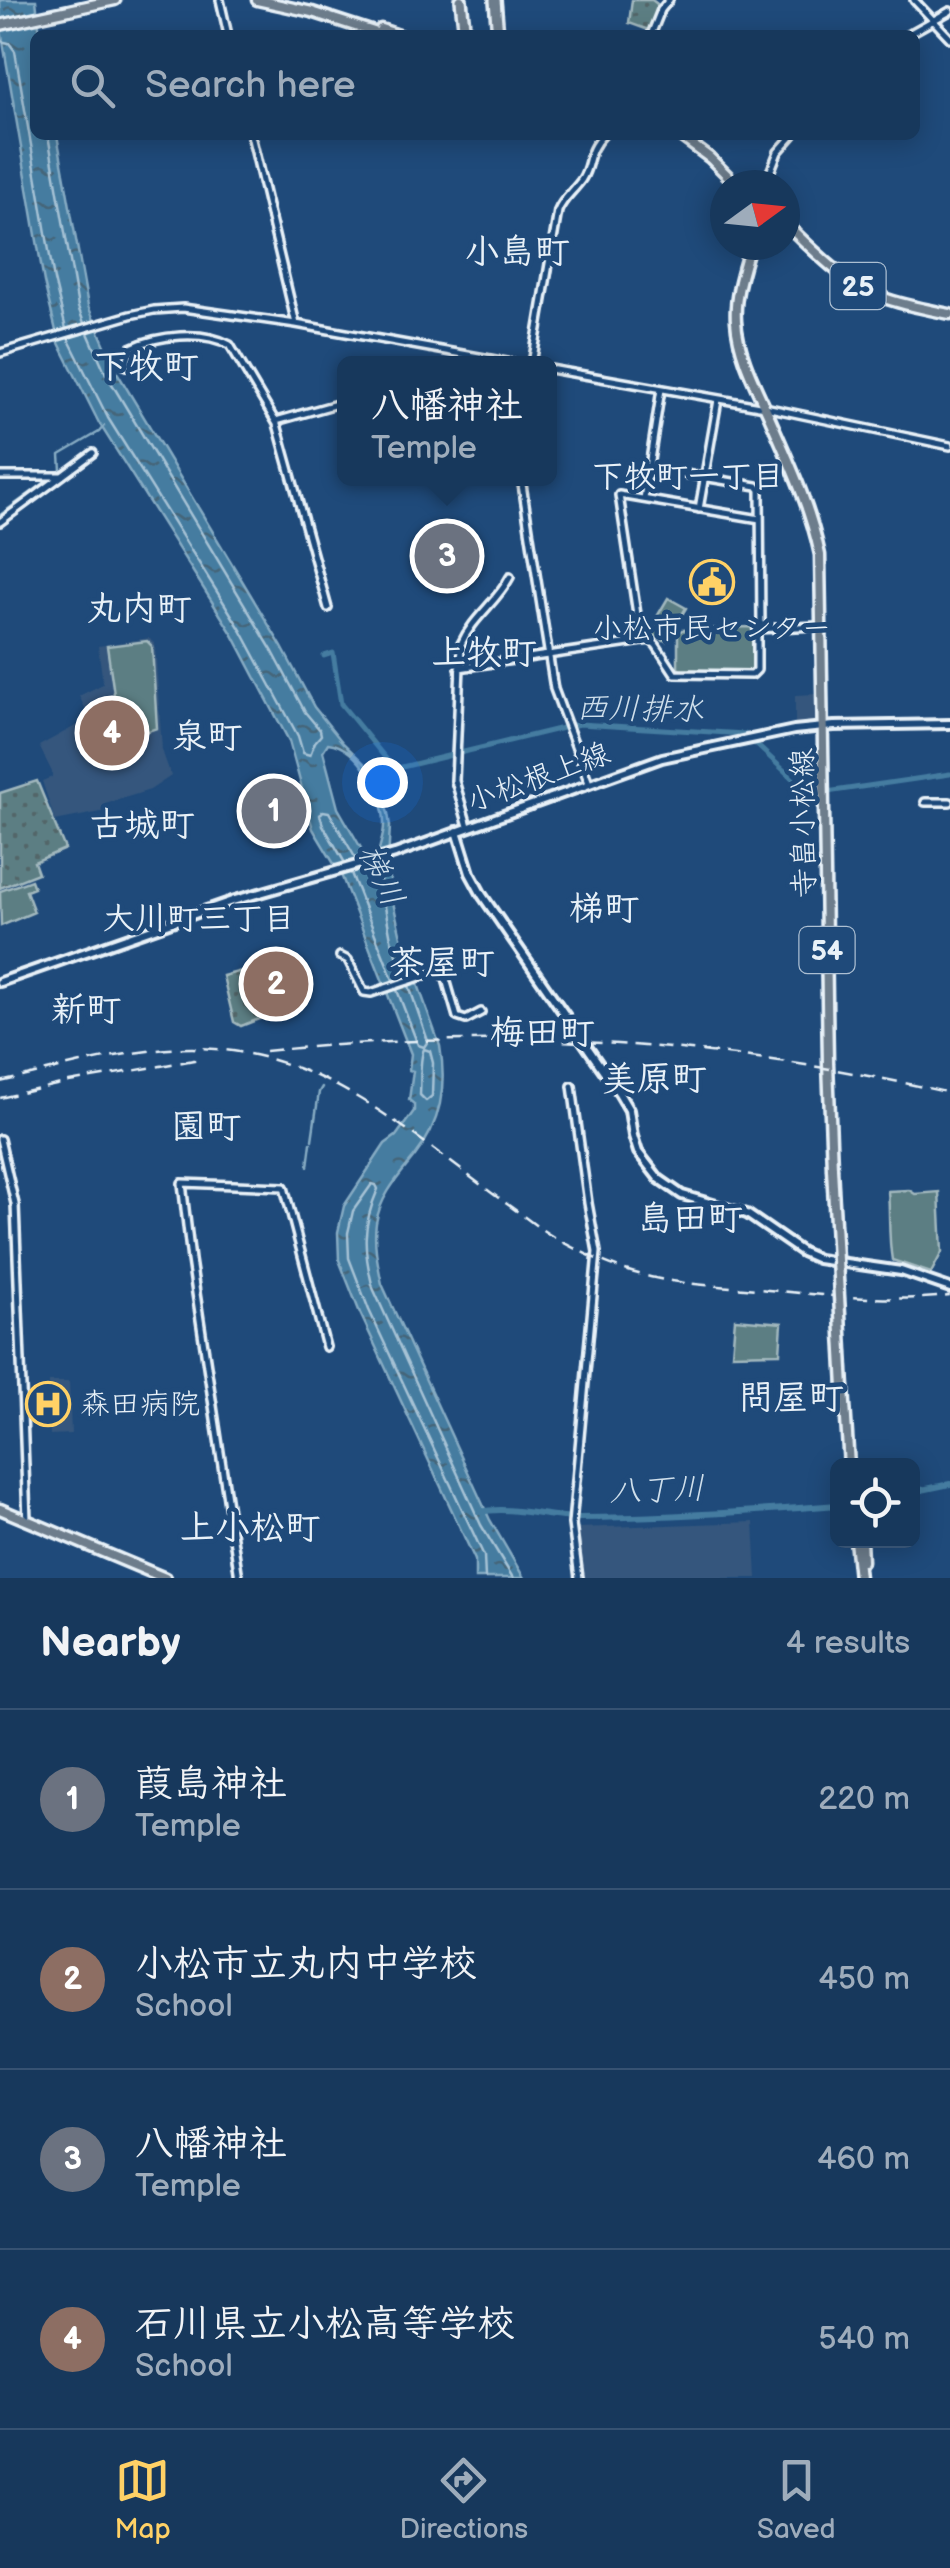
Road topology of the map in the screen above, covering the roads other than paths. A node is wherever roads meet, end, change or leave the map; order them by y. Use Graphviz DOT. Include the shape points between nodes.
graph roads {
  1 [pos="116,0"];
  2 [pos="220,0"];
  3 [pos="257,0"];
  4 [pos="285,0"];
  5 [pos="461,0"];
  6 [pos="495,0"];
  7 [pos="669,0"];
  8 [pos="914,0"];
  9 [pos="92,2"];
  10 [pos="950,11"];
  11 [pos="933,19"];
  12 [pos="0,22"];
  13 [pos="227,30"];
  14 [pos="368,30"];
  15 [pos="383,30"];
  16 [pos="466,30"];
  17 [pos="498,30"];
  18 [pos="653,30"];
  19 [pos="915,30"];
  20 [pos="950,38"];
  21 [pos="252,140"];
  22 [pos="599,140"];
  23 [pos="686,140"];
  24 [pos="694,140"];
  25 [pos="789,140"];
  26 [pos="723,170"];
  27 [pos="726,170"];
  28 [pos="771,170"];
  29 [pos="800,240"];
  30 [pos="746,260"];
  31 [pos="950,316"];
  32 [pos="296,324"];
  33 [pos="7,352"];
  34 [pos="474,356"];
  35 [pos="533,356"];
  36 [pos="126,366"];
  37 [pos="557,370"];
  38 [pos="662,389"];
  39 [pos="718,400"];
  40 [pos="337,404"];
  41 [pos="765,407"];
  42 [pos="276,421"];
  43 [pos="950,446"];
  44 [pos="92,454"];
  45 [pos="649,468"];
  46 [pos="0,476"];
  47 [pos="61,476"];
  48 [pos="704,478"];
  49 [pos="522,486"];
  50 [pos="644,499"];
  51 [pos="699,509"];
  52 [pos="760,519"];
  53 [pos="0,522"];
  54 [pos="510,577"];
  55 [pos="328,608"];
  56 [pos="761,628"];
  57 [pos="822,629"];
  58 [pos="642,642"];
  59 [pos="548,654"];
  60 [pos="459,668"];
  61 [pos="950,724"];
  62 [pos="824,727"];
  63 [pos="589,783"];
  64 [pos="926,802"];
  65 [pos="950,802"];
  66 [pos="468,826"];
  67 [pos="457,831"];
  68 [pos="340,956"];
  69 [pos="0,982"];
  70 [pos="481,1012"];
  71 [pos="572,1086"];
  72 [pos="0,1139"];
  73 [pos="950,1288"];
  74 [pos="326,1347"];
  75 [pos="851,1458"];
  76 [pos="0,1509"];
  77 [pos="26,1519"];
  78 [pos="859,1548"];
  79 [pos="165,1578"];
  80 [pos="239,1578"];
  81 [pos="578,1578"];
  82 [pos="861,1578"];
  1 -- 9 [label="main road"];
  2 -- 13 [label="street"];
  3 -- 14 [label="main road"];
  4 -- 15 [label="main road"];
  5 -- 16 [label="highway"];
  6 -- 17 [label="highway"];
  7 -- 18 [label="street"];
  8 -- 11 [label="street"];
  9 -- 12 [label="main road"];
  10 -- 11 [label="street"];
  11 -- 19 [label="street"];
  11 -- 20 [label="street"];
  21 -- 32 [label="street"];
  22 -- 35 [label="street" via="558,212"];
  23 -- 26 [label="main road"];
  24 -- 27 [label="main road"];
  25 -- 28 [label="street"];
  29 -- 31 [label="main road, 25" via="868,292"];
  30 -- 41 [label="main road, 寺畠小松線 / 54" via="736,318"];
  32 -- 33 [label="street" via="154,310"];
  32 -- 34 [label="street"];
  36 -- 42 [label="street" via="130,348 165,336 225,341"];
  37 -- 38 [label="street"];
  38 -- 39 [label="street"];
  38 -- 45 [label="street"];
  39 -- 41 [label="street"];
  39 -- 48 [label="street"];
  40 -- 42 [label="street"];
  41 -- 43 [label="street"];
  41 -- 57 [label="main road, 寺畠小松線 / 54" via="814,524"];
  42 -- 55 [label="street"];
  44 -- 47 [label="street"];
  45 -- 48 [label="street"];
  45 -- 50 [label="street"];
  46 -- 47 [label="street"];
  47 -- 53 [label="street"];
  48 -- 51 [label="street"];
  48 -- 52 [label="street" via="757,486"];
  49 -- 59 [label="street"];
  50 -- 51 [label="street"];
  50 -- 58 [label="street" via="619,494"];
  51 -- 52 [label="street"];
  52 -- 56 [label="street"];
  54 -- 60 [label="street" via="469,626"];
  56 -- 57 [label="street"];
  56 -- 58 [label="street" via="752,675 681,676 656,645"];
  57 -- 62 [label="main road, 寺畠小松線 / 54"];
  58 -- 59 [label="street"];
  59 -- 60 [label="street"];
  59 -- 63 [label="street"];
  60 -- 66 [label="street" via="456,792"];
  61 -- 62 [label="main road, 小松根上線"];
  62 -- 63 [label="main road, 小松根上線" via="662,758"];
  62 -- 75 [label="main road, 寺畠小松線 / 54, bridge" via="828,1063"];
  63 -- 66 [label="main road, 小松根上線"];
  64 -- 65 [label="street"];
  66 -- 67 [label="main road, 小松根上線"];
  67 -- 69 [label="main road, 小松根上線"];
  67 -- 73 [label="main road" via="478,888 619,1092 638,1152 658,1179 682,1195 747,1214 818,1259 901,1271"];
  68 -- 70 [label="street" via="364,992 438,971 457,1017"];
  71 -- 81 [label="street" via="597,1252 572,1512"];
  72 -- 77 [label="street" via="15,1204"];
  74 -- 80 [label="street" via="284,1187 182,1183"];
  76 -- 77 [label="main road"];
  77 -- 79 [label="main road"];
  78 -- 82 [label="main road"];
}
